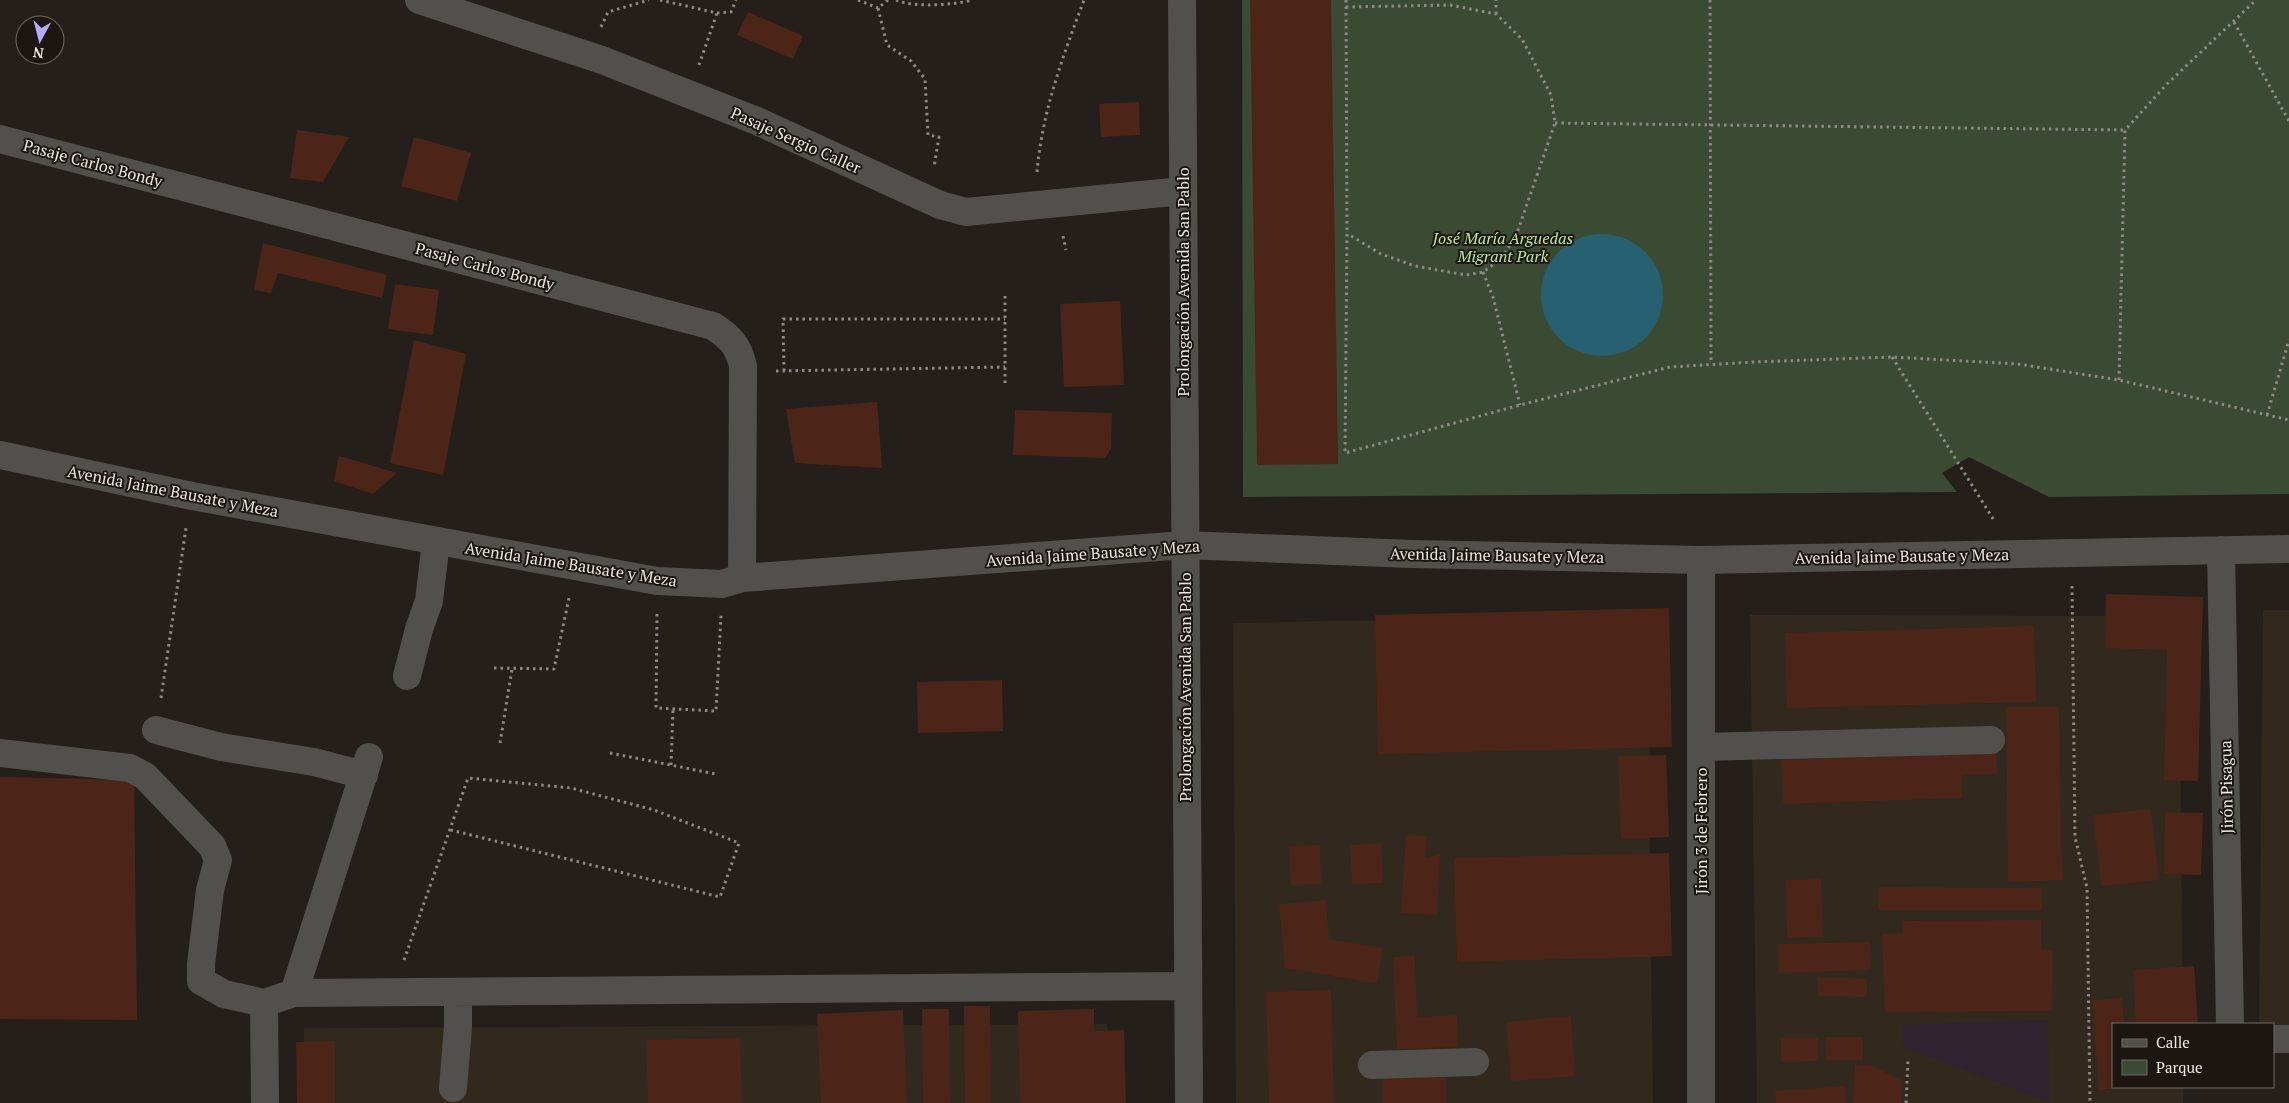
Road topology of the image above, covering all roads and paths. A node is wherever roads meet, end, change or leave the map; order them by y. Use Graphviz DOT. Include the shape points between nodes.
graph roads {
  1 [pos="419,0"];
  2 [pos="649,0"];
  3 [pos="660,0"];
  4 [pos="736,0"];
  5 [pos="858,0"];
  6 [pos="888,0"];
  7 [pos="896,0"];
  8 [pos="974,0"];
  9 [pos="1084,0"];
  10 [pos="1182,0"];
  11 [pos="1346,0"];
  12 [pos="1496,0"];
  13 [pos="1710,0"];
  14 [pos="2256,0"];
  15 [pos="1346,7"];
  16 [pos="878,8"];
  17 [pos="718,13"];
  18 [pos="1496,14"];
  19 [pos="2234,22"];
  20 [pos="588,56"];
  21 [pos="688,96"];
  22 [pos="2289,121"];
  23 [pos="1555,123"];
  24 [pos="1710,124"];
  25 [pos="2125,130"];
  26 [pos="0,139"];
  27 [pos="1183,190"];
  28 [pos="929,200"];
  29 [pos="1038,206"];
  30 [pos="1347,234"];
  31 [pos="1483,272"];
  32 [pos="1006,294"];
  33 [pos="1005,320"];
  34 [pos="2289,340"];
  35 [pos="1892,357"];
  36 [pos="1711,364"];
  37 [pos="1006,367"];
  38 [pos="784,371"];
  39 [pos="744,374"];
  40 [pos="2119,380"];
  41 [pos="1005,383"];
  42 [pos="1520,405"];
  43 [pos="2267,415"];
  44 [pos="2289,420"];
  45 [pos="0,455"];
  46 [pos="192,496"];
  47 [pos="436,541"];
  48 [pos="1185,545"];
  49 [pos="2289,549"];
  50 [pos="2222,550"];
  51 [pos="2072,553"];
  52 [pos="2015,554"];
  53 [pos="1701,560"];
  54 [pos="575,566"];
  55 [pos="657,581"];
  56 [pos="732,581"];
  57 [pos="494,668"];
  58 [pos="512,669"];
  59 [pos="407,676"];
  60 [pos="673,709"];
  61 [pos="156,730"];
  62 [pos="1991,740"];
  63 [pos="500,743"];
  64 [pos="1701,746"];
  65 [pos="0,753"];
  66 [pos="610,753"];
  67 [pos="671,765"];
  68 [pos="716,774"];
  69 [pos="451,830"];
  70 [pos="1187,986"];
  71 [pos="393,992"];
  72 [pos="458,992"];
  73 [pos="294,993"];
  74 [pos="264,1003"];
  75 [pos="2230,1023"];
  76 [pos="2274,1039"];
  77 [pos="2289,1040"];
  78 [pos="1908,1061"];
  79 [pos="1475,1062"];
  80 [pos="1372,1065"];
  81 [pos="453,1088"];
  82 [pos="265,1103"];
  83 [pos="1189,1103"];
  84 [pos="1701,1103"];
  85 [pos="1906,1103"];
  86 [pos="2090,1103"];
  1 -- 20 [label="street, Pasaje Sergio Caller"];
  2 -- 20 [label="path" via="608,12"];
  3 -- 17 [label="path"];
  4 -- 17 [label="path" via="731,12"];
  5 -- 16 [label="path"];
  6 -- 16 [label="path"];
  7 -- 8 [label="path" via="905,4"];
  9 -- 29 [label="path" via="1039,140"];
  10 -- 27 [label="street, Prolongación Avenida San Pablo"];
  11 -- 15 [label="path"];
  12 -- 18 [label="path"];
  13 -- 24 [label="path"];
  14 -- 19 [label="path"];
  15 -- 18 [label="path" via="1450,5"];
  15 -- 30 [label="path"];
  16 -- 28 [label="path" via="887,45 911,61 925,79 928,135 938,137"];
  17 -- 21 [label="path"];
  18 -- 23 [label="path" via="1522,39 1551,95"];
  19 -- 22 [label="path"];
  19 -- 25 [label="path" via="2168,83"];
  20 -- 21 [label="street, Pasaje Sergio Caller"];
  21 -- 28 [label="street, Pasaje Sergio Caller" via="757,121"];
  23 -- 24 [label="path"];
  23 -- 31 [label="path" via="1516,236 1501,259"];
  24 -- 25 [label="path"];
  24 -- 36 [label="path"];
  25 -- 40 [label="path"];
  26 -- 39 [label="street, Pasaje Carlos Bondy" via="713,326 730,337 740,352"];
  27 -- 29 [label="street, Pasaje Sergio Caller"];
  27 -- 48 [label="street, Prolongación Avenida San Pablo"];
  28 -- 29 [label="street, Pasaje Sergio Caller" via="966,212"];
  30 -- 31 [label="path" via="1381,254 1415,266 1466,274"];
  30 -- 42 [label="path" via="1345,453"];
  31 -- 42 [label="path" via="1493,297"];
  32 -- 33 [label="path"];
  33 -- 37 [label="path"];
  33 -- 38 [label="path" via="783,320"];
  34 -- 43 [label="path"];
  35 -- 36 [label="path"];
  35 -- 40 [label="path" via="2018,364"];
  35 -- 52 [label="path"];
  36 -- 42 [label="path" via="1670,367"];
  37 -- 38 [label="path"];
  37 -- 41 [label="path"];
  38 -- 39 [label="path"];
  39 -- 56 [label="street, Pasaje Carlos Bondy"];
  40 -- 43 [label="path"];
  43 -- 44 [label="path"];
  45 -- 46 [label="street, Avenida Jaime Bausate y Meza"];
  46 -- 47 [label="street, Avenida Jaime Bausate y Meza"];
  46 -- 61 [label="path"];
  47 -- 54 [label="street, Avenida Jaime Bausate y Meza"];
  47 -- 59 [label="street" via="429,601"];
  48 -- 53 [label="street, Avenida Jaime Bausate y Meza"];
  48 -- 56 [label="street, Avenida Jaime Bausate y Meza"];
  48 -- 70 [label="street, Prolongación Avenida San Pablo"];
  49 -- 50 [label="street, Avenida Jaime Bausate y Meza"];
  50 -- 51 [label="street, Avenida Jaime Bausate y Meza"];
  50 -- 75 [label="street, Jirón Pisagua"];
  51 -- 52 [label="street, Avenida Jaime Bausate y Meza"];
  51 -- 86 [label="path" via="2075,837 2087,888"];
  52 -- 53 [label="street, Avenida Jaime Bausate y Meza"];
  53 -- 64 [label="street, Jirón 3 de Febrero"];
  54 -- 55 [label="street, Avenida Jaime Bausate y Meza"];
  54 -- 58 [label="path" via="554,670"];
  55 -- 56 [label="street, Avenida Jaime Bausate y Meza"];
  55 -- 60 [label="path" via="656,708"];
  56 -- 60 [label="path" via="716,711"];
  57 -- 58 [label="path"];
  58 -- 63 [label="path"];
  60 -- 67 [label="path"];
  61 -- 73 [label="street" via="220,746 314,762 366,766"];
  62 -- 64 [label="street"];
  64 -- 84 [label="street, Jirón 3 de Febrero"];
  65 -- 74 [label="street" via="130,768 145,776 212,846 218,860 210,890 201,981 224,994"];
  66 -- 67 [label="path"];
  67 -- 68 [label="path"];
  69 -- 69 [label="path" via="468,778 571,788 654,810 739,843 720,897"];
  69 -- 71 [label="path"];
  70 -- 72 [label="street"];
  70 -- 83 [label="street, Prolongación Avenida San Pablo"];
  71 -- 72 [label="street"];
  71 -- 73 [label="street"];
  72 -- 81 [label="street"];
  73 -- 74 [label="street"];
  74 -- 82 [label="street"];
  76 -- 77 [label="street"];
  78 -- 85 [label="path"];
  79 -- 80 [label="street"];
}
